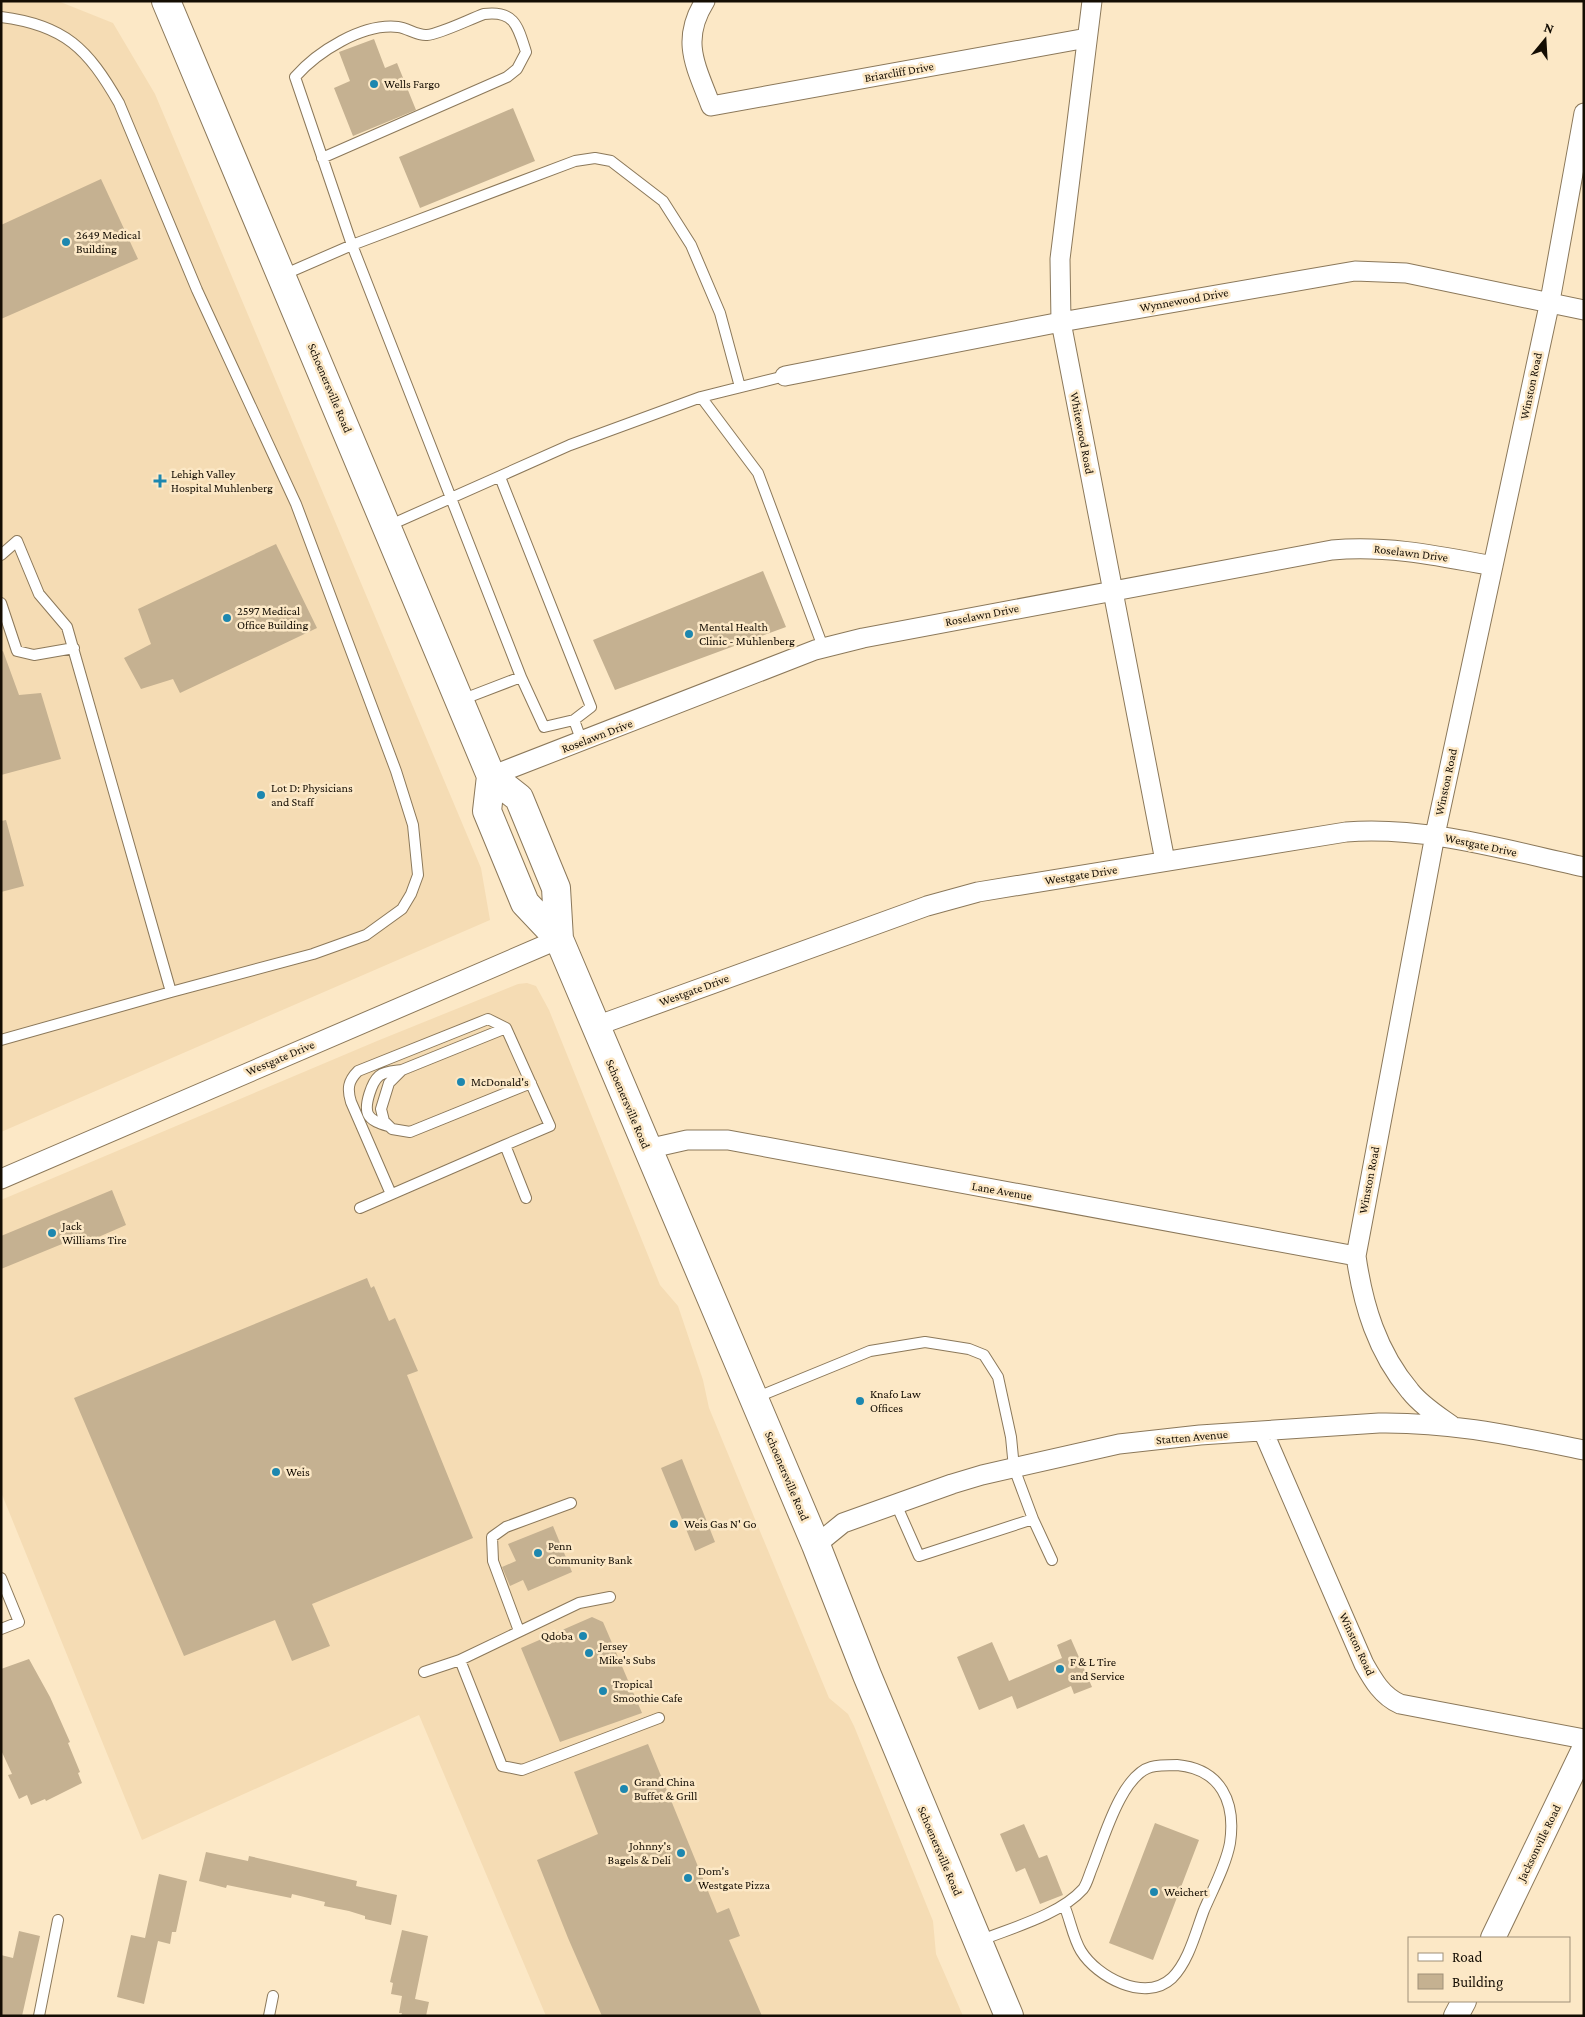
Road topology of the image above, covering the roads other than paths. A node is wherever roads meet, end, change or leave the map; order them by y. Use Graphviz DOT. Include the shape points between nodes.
graph roads {
  1 [pos="166,1"];
  2 [pos="705,1"];
  3 [pos="1092,1"];
  4 [pos="1,17"];
  5 [pos="1087,38"];
  6 [pos="1584,113"];
  7 [pos="322,158"];
  8 [pos="352,245"];
  9 [pos="283,275"];
  10 [pos="1550,301"];
  11 [pos="1584,310"];
  12 [pos="1061,322"];
  13 [pos="785,376"];
  14 [pos="740,387"];
  15 [pos="701,398"];
  16 [pos="500,476"];
  17 [pos="452,498"];
  18 [pos="388,527"];
  19 [pos="1,555"];
  20 [pos="1493,566"];
  21 [pos="1113,591"];
  22 [pos="1,603"];
  23 [pos="823,647"];
  24 [pos="74,648"];
  25 [pos="521,677"];
  26 [pos="460,700"];
  27 [pos="574,720"];
  28 [pos="582,742"];
  29 [pos="492,776"];
  30 [pos="1435,835"];
  31 [pos="1165,862"];
  32 [pos="1584,867"];
  33 [pos="559,938"];
  34 [pos="171,992"];
  35 [pos="596,1026"];
  36 [pos="506,1028"];
  37 [pos="1,1040"];
  38 [pos="402,1070"];
  39 [pos="531,1083"];
  40 [pos="390,1127"];
  41 [pos="505,1145"];
  42 [pos="647,1150"];
  43 [pos="1,1178"];
  44 [pos="390,1194"];
  45 [pos="526,1198"];
  46 [pos="360,1208"];
  47 [pos="1356,1256"];
  48 [pos="754,1399"];
  49 [pos="1451,1425"];
  50 [pos="1263,1431"];
  51 [pos="1584,1450"];
  52 [pos="1014,1468"];
  53 [pos="571,1503"];
  54 [pos="896,1504"];
  55 [pos="1033,1519"];
  56 [pos="816,1545"];
  57 [pos="1052,1560"];
  58 [pos="1,1578"];
  59 [pos="610,1597"];
  60 [pos="1,1629"];
  61 [pos="519,1631"];
  62 [pos="460,1660"];
  63 [pos="424,1672"];
  64 [pos="659,1718"];
  65 [pos="1584,1739"];
  66 [pos="1584,1749"];
  67 [pos="1064,1905"];
  68 [pos="58,1920"];
  69 [pos="1493,1937"];
  70 [pos="978,1942"];
  71 [pos="273,1996"];
  72 [pos="1463,2002"];
  73 [pos="39,2016"];
  74 [pos="269,2016"];
  75 [pos="1009,2016"];
  76 [pos="1456,2016"];
  1 -- 9 [label="main road, Schoenersville Road"];
  2 -- 5 [label="street, Briarcliff Drive" via="690,39 692,55 711,106"];
  3 -- 5 [label="street, Whitewood Road"];
  4 -- 34 [label="lane" via="48,28 70,39 102,75 119,103 197,290 296,504 396,771 413,825 418,875 402,909 386,923 313,954"];
  5 -- 12 [label="street, Whitewood Road" via="1060,259"];
  6 -- 10 [label="street, Winston Road"];
  7 -- 7 [label="lane" via="507,78 517,69 526,52 517,24 507,16 484,14 426,36 398,27 376,28 336,43 306,64 295,77"];
  7 -- 8 [label="lane"];
  8 -- 9 [label="lane"];
  8 -- 14 [label="lane" via="575,160 595,158 611,162 663,201 691,245 720,313"];
  8 -- 17 [label="lane"];
  9 -- 18 [label="main road, Schoenersville Road"];
  10 -- 11 [label="street, Wynnewood Drive"];
  10 -- 12 [label="street, Wynnewood Drive" via="1406,273 1355,271"];
  10 -- 20 [label="street, Winston Road"];
  12 -- 13 [label="street, Wynnewood Drive"];
  12 -- 21 [label="street, Whitewood Road"];
  13 -- 14 [label="lane"];
  14 -- 15 [label="lane"];
  15 -- 16 [label="lane" via="570,445"];
  15 -- 23 [label="lane" via="758,473"];
  16 -- 17 [label="lane"];
  16 -- 27 [label="lane" via="591,707"];
  17 -- 18 [label="lane"];
  17 -- 25 [label="lane"];
  18 -- 26 [label="main road, Schoenersville Road"];
  19 -- 24 [label="lane" via="18,541 39,594 67,627"];
  20 -- 21 [label="street, Roselawn Drive" via="1416,551 1358,548 1332,550"];
  20 -- 30 [label="street, Winston Road"];
  21 -- 23 [label="street, Roselawn Drive"];
  21 -- 31 [label="street, Whitewood Road"];
  22 -- 24 [label="lane" via="17,651 34,655"];
  23 -- 28 [label="street, Roselawn Drive"];
  24 -- 34 [label="lane"];
  25 -- 26 [label="lane"];
  25 -- 27 [label="lane" via="544,727"];
  26 -- 29 [label="main road, Schoenersville Road"];
  27 -- 28 [label="lane"];
  28 -- 29 [label="street, Roselawn Drive"];
  29 -- 33 [label="main road, Schoenersville Road" via="519,798 556,888"];
  30 -- 31 [label="street, Westgate Drive" via="1380,830 1346,832"];
  30 -- 32 [label="street, Westgate Drive"];
  30 -- 47 [label="street, Winston Road"];
  31 -- 35 [label="street, Westgate Drive" via="978,892 927,906"];
  33 -- 35 [label="main road, Schoenersville Road"];
  33 -- 43 [label="street, Westgate Drive"];
  34 -- 37 [label="lane"];
  35 -- 42 [label="main road, Schoenersville Road"];
  36 -- 38 [label="lane"];
  36 -- 39 [label="lane"];
  36 -- 44 [label="lane" via="488,1019 358,1071 353,1076 348,1092"];
  38 -- 40 [label="lane" via="389,1083 381,1108 384,1121"];
  38 -- 40 [label="lane" via="379,1076 367,1104 368,1114"];
  39 -- 40 [label="lane" via="410,1132"];
  39 -- 41 [label="lane" via="550,1126"];
  41 -- 44 [label="lane"];
  41 -- 45 [label="lane"];
  42 -- 47 [label="street, Lane Avenue" via="687,1140 728,1140"];
  42 -- 48 [label="main road, Schoenersville Road"];
  44 -- 46 [label="lane"];
  47 -- 49 [label="street, Winston Road" via="1361,1291 1390,1364 1410,1392"];
  48 -- 52 [label="lane" via="870,1351 925,1342 969,1349 984,1355 998,1377"];
  48 -- 56 [label="main road, Schoenersville Road"];
  49 -- 50 [label="street, Statten Avenue" via="1379,1423"];
  49 -- 51 [label="street, Statten Avenue"];
  50 -- 52 [label="street, Statten Avenue" via="1129,1443"];
  50 -- 65 [label="street, Winston Road" via="1376,1685 1400,1704"];
  52 -- 54 [label="street, Statten Avenue"];
  52 -- 55 [label="lane"];
  53 -- 61 [label="lane" via="506,1527 492,1536 493,1562"];
  54 -- 55 [label="lane" via="919,1556"];
  54 -- 56 [label="street, Statten Avenue" via="843,1523"];
  55 -- 57 [label="lane"];
  56 -- 70 [label="main road, Schoenersville Road"];
  58 -- 60 [label="lane" via="20,1622"];
  59 -- 61 [label="lane" via="579,1604"];
  61 -- 62 [label="lane"];
  62 -- 63 [label="lane"];
  62 -- 64 [label="lane" via="502,1766 522,1770"];
  66 -- 69 [label="street, Jacksonville Road"];
  67 -- 67 [label="lane" via="1084,1887 1120,1796 1135,1776 1150,1767 1191,1766 1210,1774 1224,1791 1232,1822 1230,1845 1185,1958 1172,1978 1160,1985 1142,1988 1122,1984 1100,1971 1081,1951"];
  67 -- 70 [label="lane"];
  68 -- 73 [label="lane"];
  70 -- 75 [label="main road, Schoenersville Road"];
  71 -- 74 [label="lane"];
  72 -- 76 [label="street"];
}
